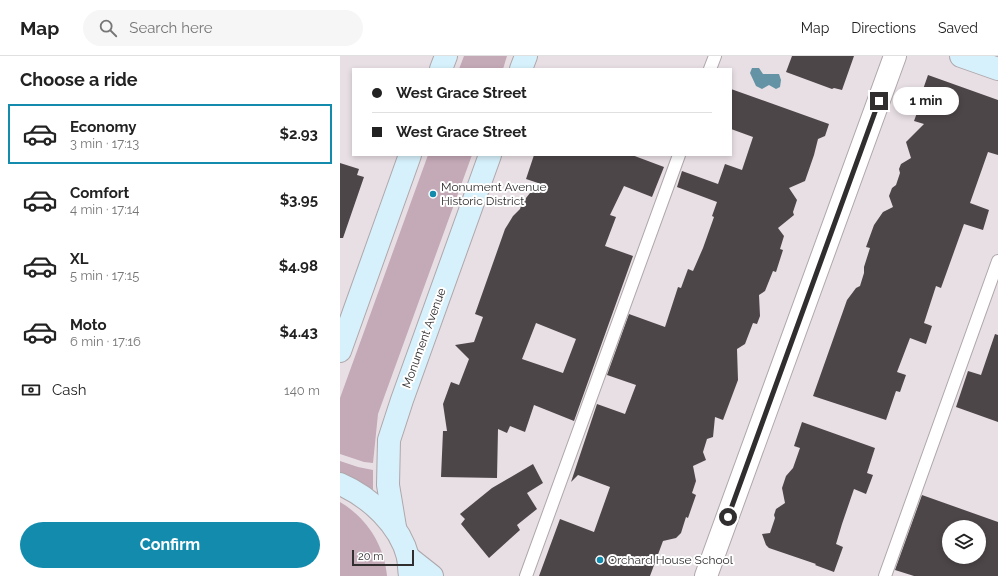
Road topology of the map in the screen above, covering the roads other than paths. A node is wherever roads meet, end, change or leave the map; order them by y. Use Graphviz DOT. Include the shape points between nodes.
graph roads {
  1 [pos="446,56"];
  2 [pos="526,56"];
  3 [pos="715,56"];
  4 [pos="895,56"];
  5 [pos="962,56"];
  6 [pos="441,68"];
  7 [pos="521,68"];
  8 [pos="710,68"];
  9 [pos="998,68"];
  10 [pos="410,156"];
  11 [pos="490,156"];
  12 [pos="679,156"];
  13 [pos="998,261"];
  14 [pos="340,351"];
  15 [pos="340,484"];
  16 [pos="395,527"];
  17 [pos="409,567"];
  18 [pos="432,576"];
  19 [pos="526,576"];
  20 [pos="706,576"];
  21 [pos="885,576"];
  1 -- 6 [label="street"];
  2 -- 7 [label="street"];
  3 -- 8 [label="lane"];
  4 -- 20 [label="street"];
  5 -- 9 [label="street"];
  10 -- 14 [label="street"];
  11 -- 16 [label="street, Monument Avenue" via="389,440 388,485"];
  12 -- 19 [label="lane"];
  13 -- 21 [label="lane"];
  15 -- 16 [label="street" via="374,506"];
  16 -- 17 [label="street"];
  17 -- 18 [label="street"];
}
